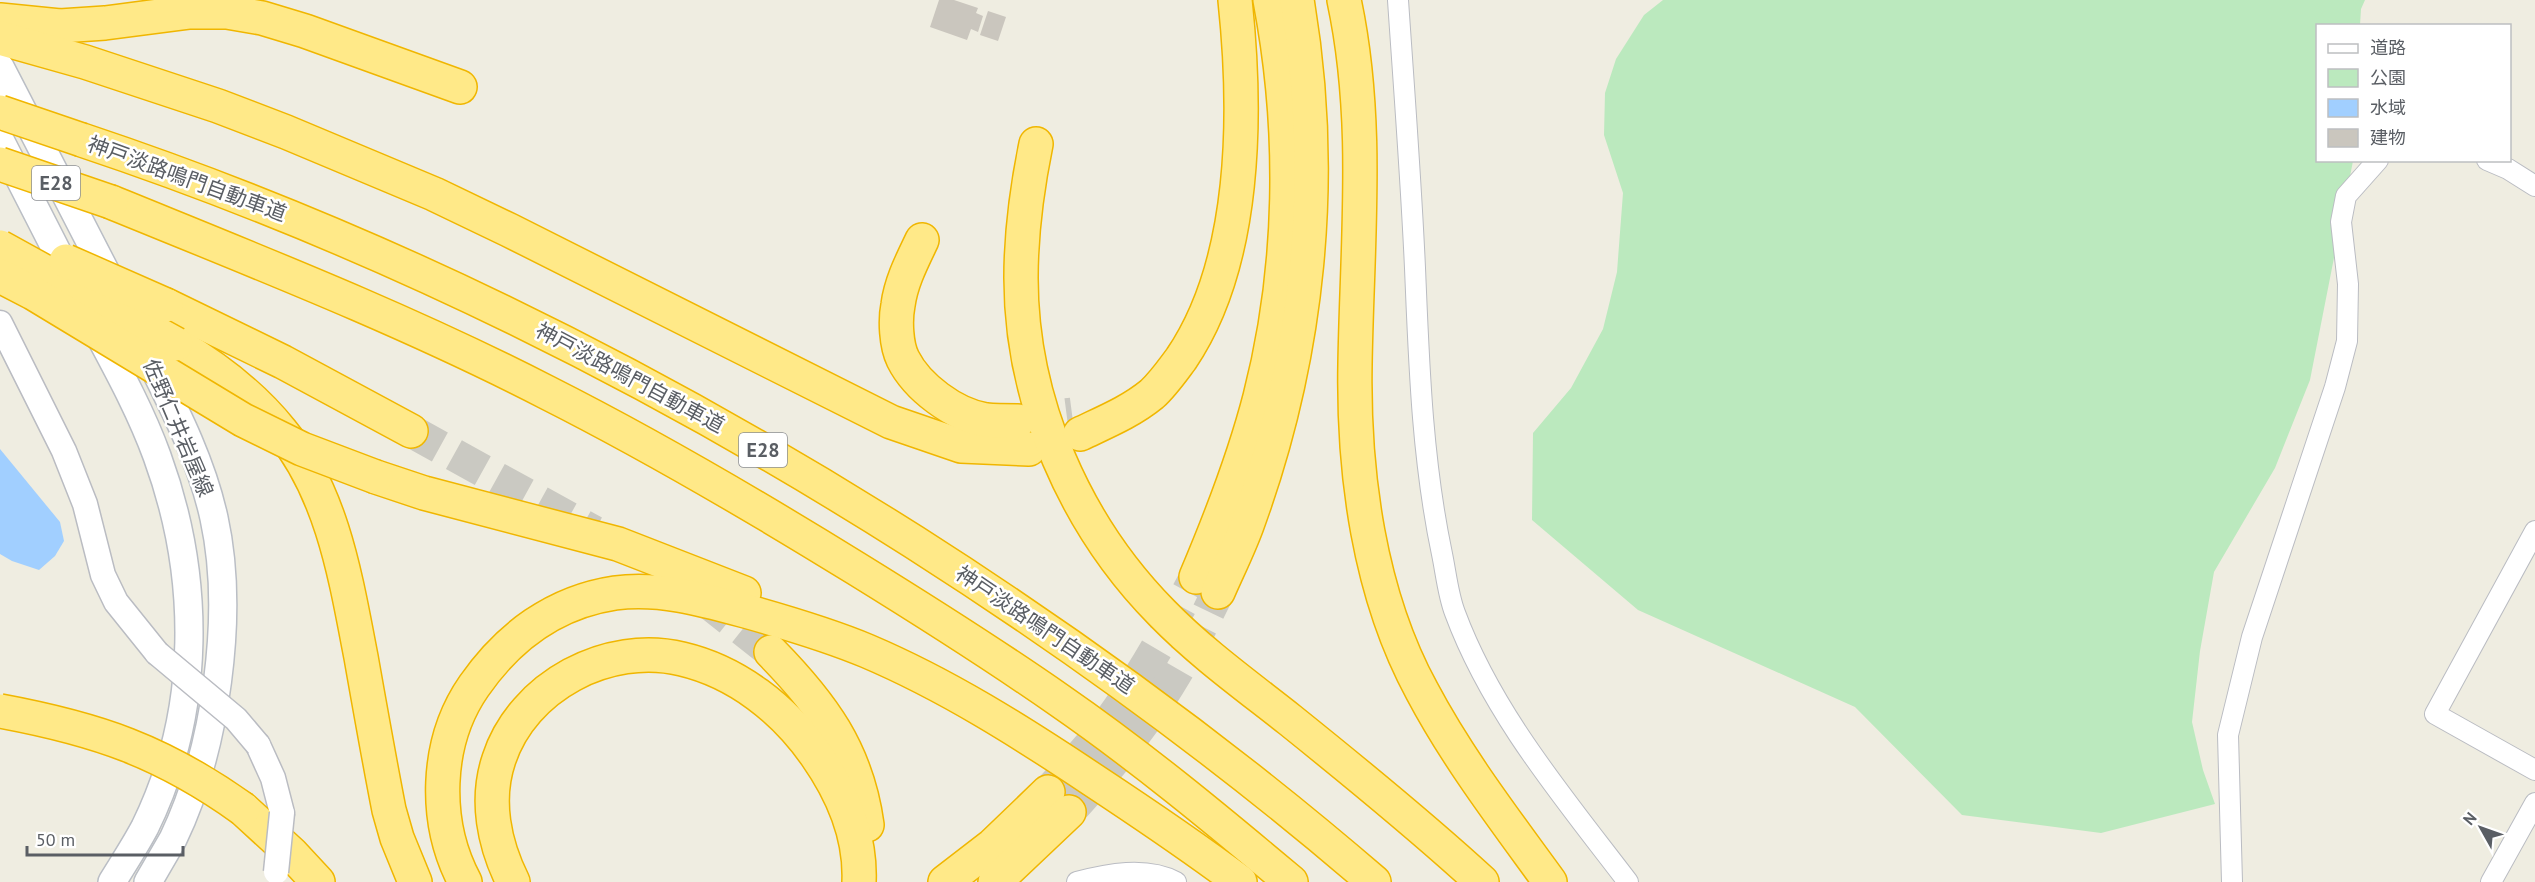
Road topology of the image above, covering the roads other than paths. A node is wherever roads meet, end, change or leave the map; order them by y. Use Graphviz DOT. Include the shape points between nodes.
graph roads {
  1 [pos="1235,0"];
  2 [pos="1270,0"];
  3 [pos="1297,0"];
  4 [pos="1344,0"];
  5 [pos="1398,0"];
  6 [pos="15,32"];
  7 [pos="0,68"];
  8 [pos="460,87"];
  9 [pos="0,112"];
  10 [pos="0,140"];
  11 [pos="1036,144"];
  12 [pos="2376,162"];
  13 [pos="2491,162"];
  14 [pos="0,164"];
  15 [pos="2535,186"];
  16 [pos="0,235"];
  17 [pos="922,240"];
  18 [pos="0,247"];
  19 [pos="0,276"];
  20 [pos="0,323"];
  21 [pos="1076,424"];
  22 [pos="411,431"];
  23 [pos="2535,531"];
  24 [pos="865,650"];
  25 [pos="771,652"];
  26 [pos="0,711"];
  27 [pos="2535,770"];
  28 [pos="852,796"];
  29 [pos="2535,803"];
  30 [pos="274,877"];
  31 [pos="112,882"];
  32 [pos="148,882"];
  33 [pos="318,882"];
  34 [pos="415,882"];
  35 [pos="465,882"];
  36 [pos="513,882"];
  37 [pos="859,882"];
  38 [pos="868,882"];
  39 [pos="945,882"];
  40 [pos="995,882"];
  41 [pos="1077,882"];
  42 [pos="1176,882"];
  43 [pos="1240,882"];
  44 [pos="1291,882"];
  45 [pos="1374,882"];
  46 [pos="1482,882"];
  47 [pos="1550,882"];
  48 [pos="1628,882"];
  49 [pos="2232,882"];
  50 [pos="2491,882"];
  1 -- 21 [label="highway" via="1240,113 1234,212 1220,280 1208,313 1175,367 1153,393 1127,412"];
  2 -- 3 [label="highway" via="1284,102 1286,213 1281,277 1273,336 1254,416 1223,513 1207,584 1247,526 1286,400 1298,339 1309,246 1312,153 1309,87"];
  4 -- 47 [label="highway" via="1359,96 1362,160 1356,429 1363,500 1380,582 1421,690 1453,745"];
  5 -- 48 [label="street" via="1425,454 1454,611 1480,671 1519,734"];
  6 -- 8 [label="highway" via="190,12 227,12 305,31"];
  6 -- 17 [label="highway" via="286,132 434,194 891,422 961,446 1023,435 946,405 918,380 902,357 897,305"];
  7 -- 32 [label="main road, 佐野仁井岩屋線" via="171,402 204,482 221,555 221,634 211,717 188,801"];
  9 -- 45 [label="highway, 神戸淡路鳴門自動車道 / E28, bridge" via="286,215 434,279 569,344 714,421 844,498 1088,657 1216,751"];
  10 -- 31 [label="main road, 佐野仁井岩屋線" via="157,455 180,530 186,568 189,654 175,744 144,828"];
  11 -- 46 [label="highway" via="1022,233 1023,321 1029,361 1048,430 1093,526 1138,586 1198,647 1388,798"];
  12 -- 49 [label="street" via="2346,196 2341,222 2348,284 2347,341 2252,637 2228,735"];
  13 -- 15 [label="street"];
  14 -- 44 [label="highway, E28, bridge" via="111,202 271,267 545,391 682,464 922,609 1059,700 1182,792"];
  16 -- 22 [label="highway, bridge" via="166,305 284,362"];
  18 -- 34 [label="highway, bridge" via="176,344 218,372 262,409 302,462 330,525 350,600 389,810"];
  19 -- 24 [label="highway, bridge" via="243,420 302,449 434,495 618,544 761,599"];
  20 -- 30 [label="street, bridge" via="64,451 85,504 103,575 116,602 157,653 236,719 258,745 273,778 282,813"];
  23 -- 27 [label="street" via="2435,714"];
  24 -- 35 [label="highway" via="761,615 666,592 613,593 558,610 510,642 470,692 456,718 447,747 444,812"];
  24 -- 43 [label="highway" via="958,696 1042,747"];
  25 -- 28 [label="highway" via="836,730 852,762"];
  26 -- 33 [label="highway, bridge" via="70,725 181,768 243,809"];
  28 -- 36 [label="highway" via="787,720 738,681 681,658 620,658 591,665 567,677 526,711 499,759 492,810 495,836"];
  28 -- 37 [label="highway" via="850,820"];
  28 -- 38 [label="highway" via="869,858"];
  29 -- 50 [label="street"];
  39 -- 40 [label="highway" via="993,844 1059,802"];
  41 -- 42 [label="street" via="1102,875 1145,873"];
}
